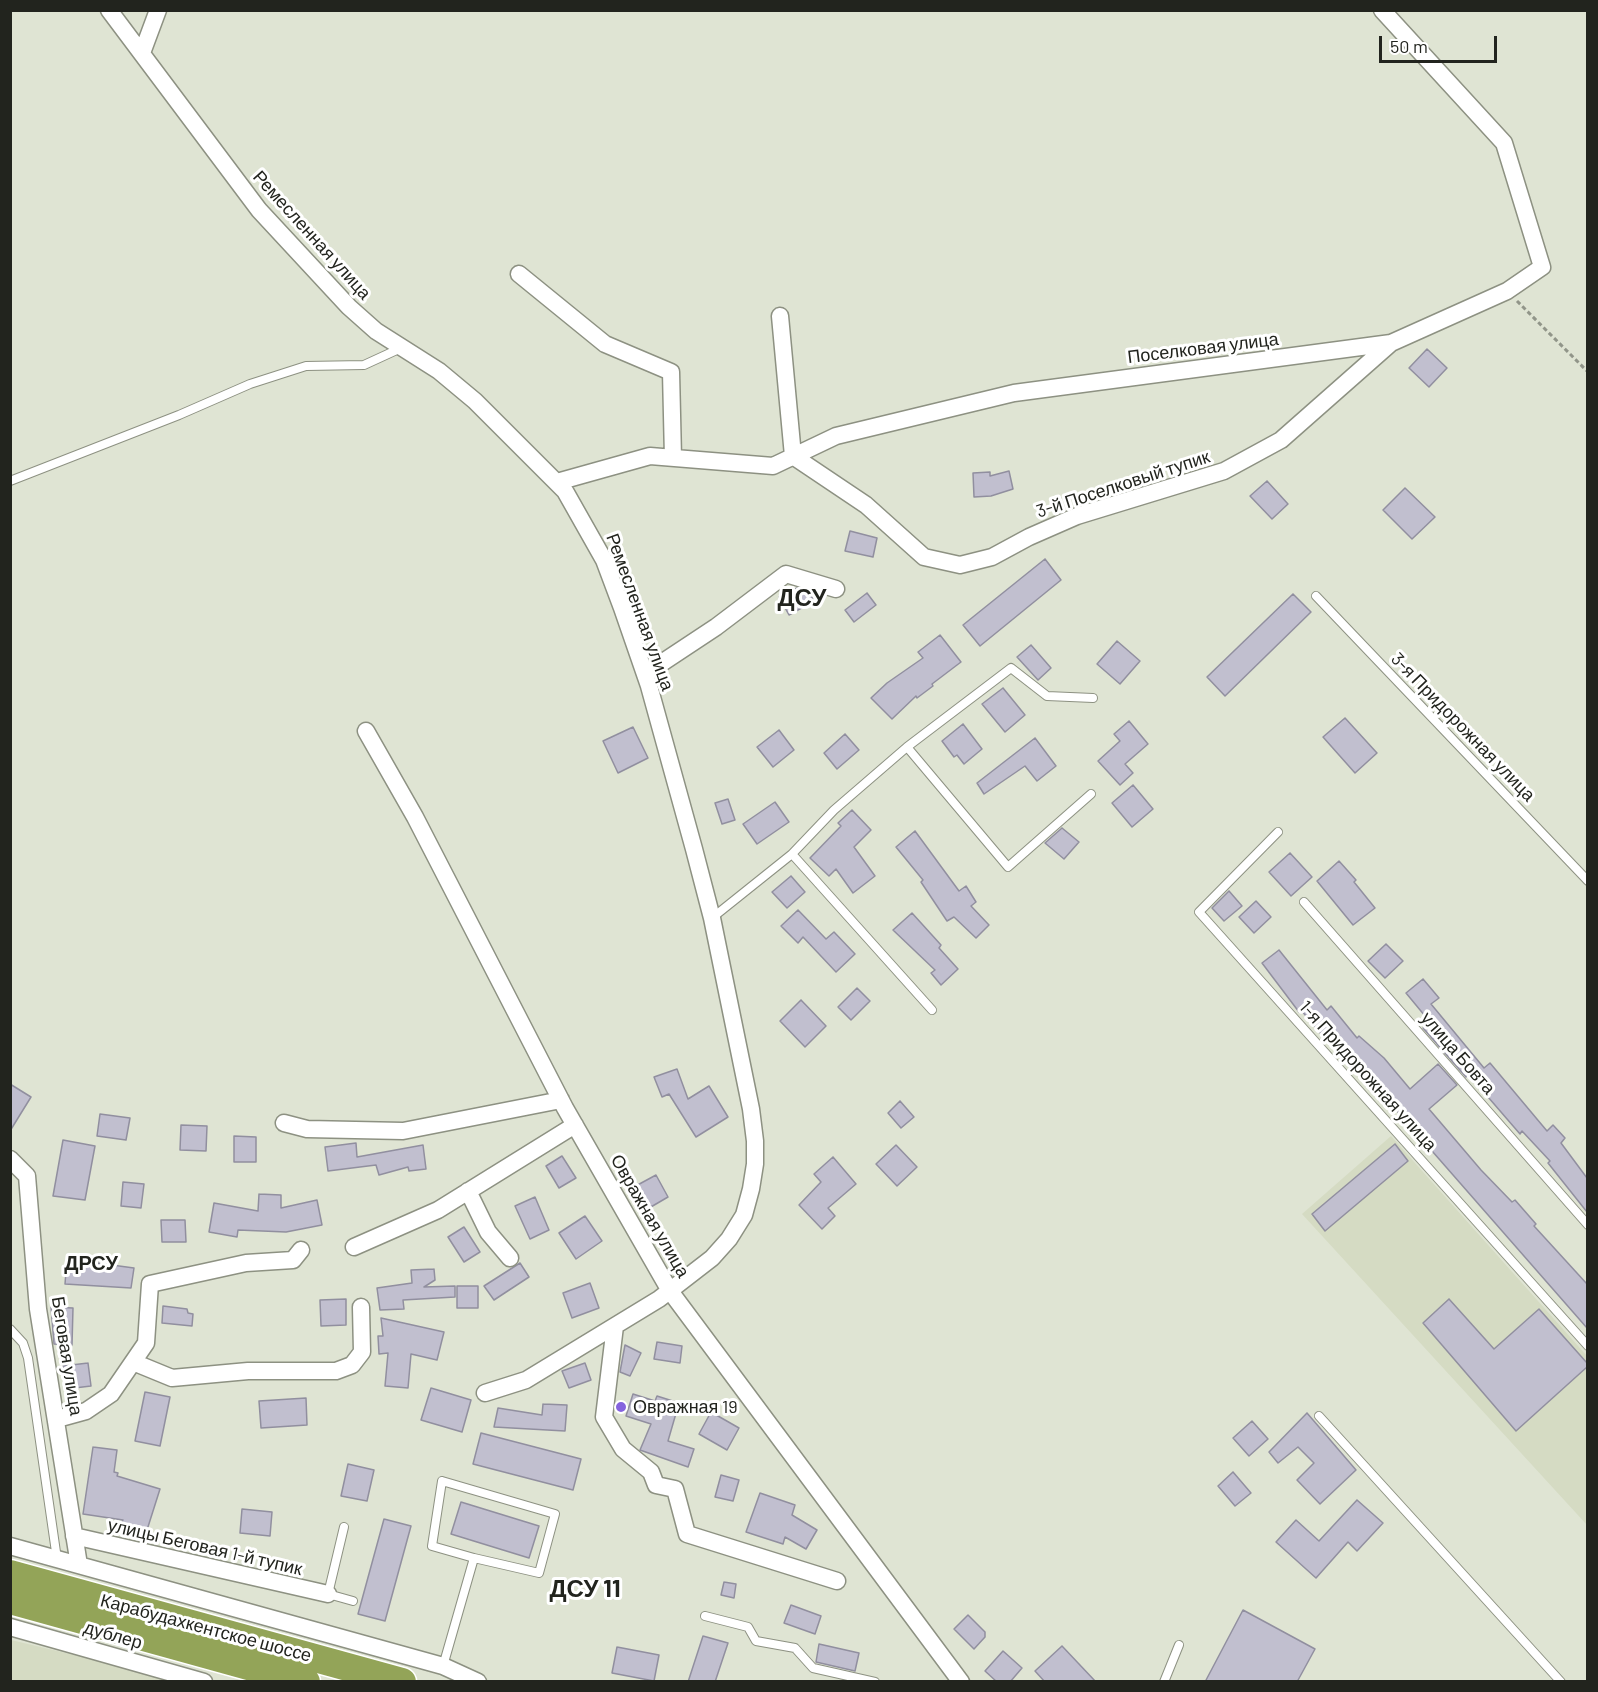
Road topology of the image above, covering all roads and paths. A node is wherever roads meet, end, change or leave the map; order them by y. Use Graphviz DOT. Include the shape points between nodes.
graph roads {
  1 [pos="110,10"];
  2 [pos="159,10"];
  3 [pos="1382,10"];
  4 [pos="142,53"];
  5 [pos="519,274"];
  6 [pos="1507,291"];
  7 [pos="780,316"];
  8 [pos="1391,344"];
  9 [pos="401,348"];
  10 [pos="1587,372"];
  11 [pos="793,456"];
  12 [pos="673,458"];
  13 [pos="10,481"];
  14 [pos="557,482"];
  15 [pos="836,589"];
  16 [pos="1316,596"];
  17 [pos="645,674"];
  18 [pos="1093,698"];
  19 [pos="366,731"];
  20 [pos="906,747"];
  21 [pos="1091,794"];
  22 [pos="1278,832"];
  23 [pos="792,854"];
  24 [pos="1587,882"];
  25 [pos="1304,902"];
  26 [pos="712,918"];
  27 [pos="932,1010"];
  28 [pos="561,1100"];
  29 [pos="284,1123"];
  30 [pos="575,1125"];
  31 [pos="10,1159"];
  32 [pos="468,1191"];
  33 [pos="1587,1226"];
  34 [pos="354,1247"];
  35 [pos="301,1250"];
  36 [pos="510,1258"];
  37 [pos="665,1295"];
  38 [pos="360,1308"];
  39 [pos="615,1326"];
  40 [pos="10,1329"];
  41 [pos="1587,1346"];
  42 [pos="133,1362"];
  43 [pos="485,1393"];
  44 [pos="1319,1416"];
  45 [pos="57,1419"];
  46 [pos="344,1527"];
  47 [pos="74,1536"];
  48 [pos="10,1546"];
  49 [pos="474,1558"];
  50 [pos="57,1559"];
  51 [pos="79,1565"];
  52 [pos="10,1574"];
  53 [pos="837,1581"];
  54 [pos="328,1594"];
  55 [pos="10,1600"];
  56 [pos="353,1601"];
  57 [pos="705,1616"];
  58 [pos="10,1627"];
  59 [pos="1179,1644"];
  60 [pos="443,1666"];
  61 [pos="957,1680"];
  62 [pos="204,1682"];
  63 [pos="306,1682"];
  64 [pos="402,1682"];
  65 [pos="478,1682"];
  66 [pos="876,1682"];
  67 [pos="1164,1682"];
  68 [pos="1561,1682"];
  1 -- 4 [label="street, Ремесленная улица"];
  2 -- 4 [label="street"];
  3 -- 6 [label="street, Поселковая улица" via="1504,143 1542,267"];
  4 -- 9 [label="street, Ремесленная улица" via="259,210 349,307"];
  5 -- 12 [label="street" via="605,344 671,372"];
  6 -- 8 [label="street, Поселковая улица"];
  6 -- 10 [label="path"];
  7 -- 11 [label="street"];
  8 -- 11 [label="street, Поселковая улица" via="1014,393 836,436"];
  8 -- 11 [label="street, 3-й Поселковый тупик" via="1281,440 1224,471 1077,516 992,557 960,565 924,557 866,505"];
  9 -- 13 [label="lane" via="364,365 306,366 250,384"];
  9 -- 14 [label="street, Ремесленная улица" via="439,371 475,401"];
  11 -- 12 [label="street, Поселковая улица" via="773,466"];
  12 -- 14 [label="street, Поселковая улица" via="650,456"];
  14 -- 17 [label="street, Ремесленная улица" via="578,510 604,560"];
  15 -- 17 [label="street" via="786,574"];
  16 -- 24 [label="lane, 3-я Придорожная улица"];
  17 -- 26 [label="street, Ремесленная улица"];
  18 -- 20 [label="lane" via="1047,696 1011,668"];
  19 -- 28 [label="street, Овражная улица"];
  20 -- 21 [label="lane" via="1008,867"];
  20 -- 23 [label="lane" via="834,810"];
  22 -- 41 [label="lane, 1-я Придорожная улица" via="1199,912"];
  23 -- 26 [label="lane"];
  23 -- 27 [label="lane"];
  25 -- 33 [label="lane, улица Бовта"];
  26 -- 37 [label="street, Ремесленная улица" via="751,1109 755,1141 751,1190 744,1215 729,1239 712,1258"];
  28 -- 29 [label="street" via="403,1131 307,1130"];
  28 -- 30 [label="street, Овражная улица"];
  30 -- 32 [label="street"];
  30 -- 37 [label="street, Овражная улица"];
  31 -- 45 [label="street, Беговая улица" via="27,1176 38,1309"];
  32 -- 34 [label="street" via="438,1210"];
  32 -- 36 [label="street" via="488,1232"];
  35 -- 42 [label="street" via="293,1260 246,1263 150,1284 146,1343"];
  37 -- 39 [label="street, Ремесленная улица"];
  37 -- 61 [label="street, Овражная улица"];
  38 -- 42 [label="street" via="362,1352 352,1365 336,1371 248,1371 172,1378"];
  39 -- 43 [label="street, Ремесленная улица" via="526,1380"];
  39 -- 53 [label="street" via="604,1417 623,1449 651,1472 656,1485 675,1489 687,1534"];
  40 -- 50 [label="lane" via="23,1343 27,1358"];
  42 -- 45 [label="street" via="111,1394 86,1411"];
  44 -- 68 [label="lane"];
  45 -- 47 [label="street, Беговая улица"];
  46 -- 54 [label="lane"];
  47 -- 51 [label="street, Беговая улица"];
  47 -- 54 [label="street, улицы Беговая 1-й тупик"];
  48 -- 50 [label="street"];
  49 -- 49 [label="lane" via="432,1546 442,1481 555,1514 539,1573"];
  49 -- 60 [label="lane"];
  50 -- 51 [label="street"];
  51 -- 60 [label="street"];
  52 -- 64 [label="highway, Карабудахкентское шоссе"];
  54 -- 56 [label="lane"];
  55 -- 63 [label="highway, Карабудахкентское шоссе"];
  57 -- 66 [label="lane" via="748,1628 756,1641 795,1648 813,1668"];
  58 -- 62 [label="street, дублер"];
  59 -- 67 [label="lane"];
  60 -- 65 [label="street"];
}
